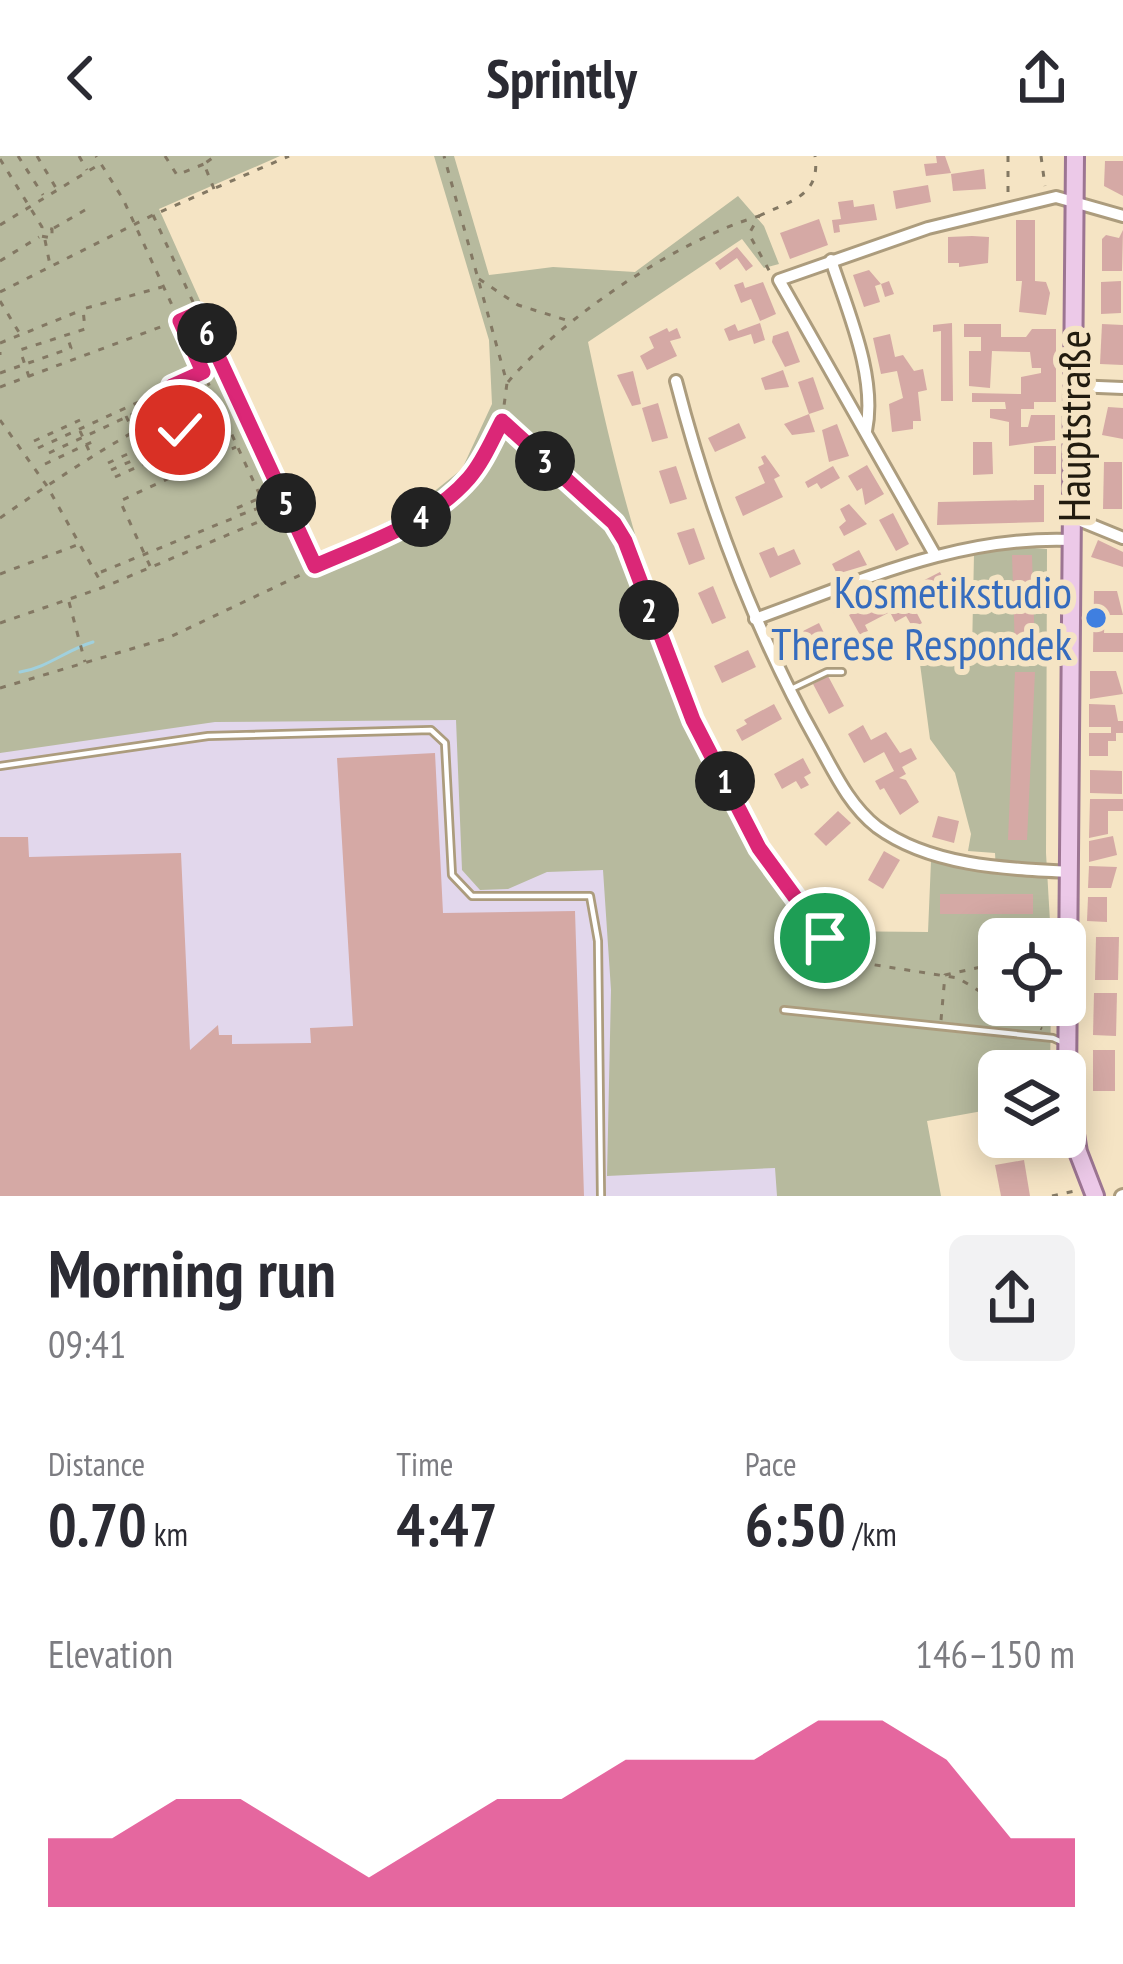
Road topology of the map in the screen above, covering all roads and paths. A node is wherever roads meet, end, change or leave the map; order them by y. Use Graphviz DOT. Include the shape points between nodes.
graph roads {
  1 [pos="18,156"];
  2 [pos="37,156"];
  3 [pos="79,156"];
  4 [pos="97,156"];
  5 [pos="165,156"];
  6 [pos="215,156"];
  7 [pos="290,156"];
  8 [pos="444,156"];
  9 [pos="815,156"];
  10 [pos="1008,156"];
  11 [pos="1041,156"];
  12 [pos="1075,156"];
  13 [pos="0,159"];
  14 [pos="101,163"];
  15 [pos="204,164"];
  16 [pos="88,171"];
  17 [pos="1045,187"];
  18 [pos="214,189"];
  19 [pos="57,190"];
  20 [pos="1008,194"];
  21 [pos="44,198"];
  22 [pos="1075,202"];
  23 [pos="30,207"];
  24 [pos="85,210"];
  25 [pos="153,215"];
  26 [pos="1123,215"];
  27 [pos="759,216"];
  28 [pos="0,223"];
  29 [pos="135,224"];
  30 [pos="42,227"];
  31 [pos="52,229"];
  32 [pos="43,238"];
  33 [pos="831,260"];
  34 [pos="0,261"];
  35 [pos="50,266"];
  36 [pos="477,278"];
  37 [pos="778,280"];
  38 [pos="164,287"];
  39 [pos="0,292"];
  40 [pos="0,301"];
  41 [pos="83,309"];
  42 [pos="198,313"];
  43 [pos="180,321"];
  44 [pos="568,321"];
  45 [pos="66,334"];
  46 [pos="21,335"];
  47 [pos="0,343"];
  48 [pos="25,364"];
  49 [pos="203,372"];
  50 [pos="0,374"];
  51 [pos="29,377"];
  52 [pos="676,381"];
  53 [pos="200,383"];
  54 [pos="507,383"];
  55 [pos="172,386"];
  56 [pos="1074,386"];
  57 [pos="0,387"];
  58 [pos="1123,388"];
  59 [pos="213,392"];
  60 [pos="176,394"];
  61 [pos="182,406"];
  62 [pos="122,409"];
  63 [pos="172,410"];
  64 [pos="126,416"];
  65 [pos="0,420"];
  66 [pos="80,420"];
  67 [pos="502,421"];
  68 [pos="79,429"];
  69 [pos="58,430"];
  70 [pos="132,431"];
  71 [pos="9,432"];
  72 [pos="866,432"];
  73 [pos="0,437"];
  74 [pos="62,437"];
  75 [pos="82,437"];
  76 [pos="184,438"];
  77 [pos="34,441"];
  78 [pos="94,441"];
  79 [pos="194,441"];
  80 [pos="65,445"];
  81 [pos="86,445"];
  82 [pos="238,446"];
  83 [pos="38,448"];
  84 [pos="140,448"];
  85 [pos="49,452"];
  86 [pos="68,453"];
  87 [pos="91,456"];
  88 [pos="144,456"];
  89 [pos="107,463"];
  90 [pos="147,463"];
  91 [pos="45,464"];
  92 [pos="75,467"];
  93 [pos="111,470"];
  94 [pos="115,477"];
  95 [pos="46,486"];
  96 [pos="262,497"];
  97 [pos="266,505"];
  98 [pos="237,508"];
  99 [pos="0,518"];
  100 [pos="1074,518"];
  101 [pos="1123,538"];
  102 [pos="1073,540"];
  103 [pos="80,544"];
  104 [pos="144,555"];
  105 [pos="935,555"];
  106 [pos="315,566"];
  107 [pos="151,568"];
  108 [pos="101,572"];
  109 [pos="0,574"];
  110 [pos="256,582"];
  111 [pos="104,587"];
  112 [pos="261,593"];
  113 [pos="68,601"];
  114 [pos="755,619"];
  115 [pos="0,623"];
  116 [pos="86,664"];
  117 [pos="842,672"];
  118 [pos="0,688"];
  119 [pos="789,690"];
  120 [pos="0,766"];
  121 [pos="1070,872"];
  122 [pos="978,968"];
  123 [pos="945,975"];
  124 [pos="978,992"];
  125 [pos="784,1010"];
  126 [pos="1038,1026"];
  127 [pos="941,1027"];
  128 [pos="1043,1029"];
  129 [pos="1068,1045"];
  130 [pos="1076,1191"];
  131 [pos="602,1196"];
  132 [pos="1052,1196"];
  133 [pos="1095,1196"];
  1 -- 21 [label="path"];
  2 -- 19 [label="path"];
  3 -- 16 [label="path"];
  4 -- 14 [label="path"];
  5 -- 15 [label="path" via="177,175"];
  6 -- 15 [label="path"];
  7 -- 18 [label="path"];
  8 -- 36 [label="path"];
  9 -- 27 [label="path" via="808,193"];
  10 -- 20 [label="path"];
  11 -- 17 [label="path"];
  12 -- 22 [label="main road, Hauptstraße"];
  13 -- 23 [label="path"];
  14 -- 16 [label="path"];
  14 -- 29 [label="path"];
  15 -- 18 [label="path"];
  16 -- 19 [label="path"];
  18 -- 25 [label="path"];
  19 -- 21 [label="path"];
  21 -- 23 [label="path"];
  22 -- 26 [label="street"];
  22 -- 33 [label="street" via="1056,197 959,220"];
  22 -- 56 [label="main road, Hauptstraße"];
  23 -- 28 [label="path"];
  23 -- 30 [label="path"];
  24 -- 31 [label="path"];
  25 -- 29 [label="path"];
  25 -- 42 [label="path"];
  27 -- 37 [label="path" via="748,234"];
  27 -- 44 [label="path" via="711,231"];
  29 -- 35 [label="path"];
  29 -- 38 [label="path"];
  30 -- 31 [label="path"];
  30 -- 32 [label="path"];
  31 -- 32 [label="path"];
  32 -- 34 [label="path"];
  32 -- 35 [label="path"];
  33 -- 37 [label="street"];
  33 -- 72 [label="street" via="867,387"];
  35 -- 39 [label="path"];
  36 -- 44 [label="path" via="518,305"];
  36 -- 54 [label="path"];
  37 -- 72 [label="street"];
  38 -- 41 [label="path"];
  38 -- 43 [label="path"];
  40 -- 46 [label="path"];
  41 -- 45 [label="path" via="85,329"];
  41 -- 46 [label="path"];
  42 -- 43 [label="path"];
  42 -- 106 [label="path"];
  43 -- 49 [label="path"];
  43 -- 51 [label="path"];
  44 -- 54 [label="path"];
  45 -- 48 [label="path" via="71,348"];
  45 -- 48 [label="path" via="20,350"];
  46 -- 47 [label="path"];
  48 -- 50 [label="path"];
  48 -- 51 [label="path"];
  49 -- 55 [label="path"];
  49 -- 59 [label="path"];
  51 -- 57 [label="path"];
  52 -- 114 [label="street"];
  53 -- 60 [label="path"];
  54 -- 67 [label="path"];
  55 -- 60 [label="path"];
  55 -- 62 [label="path"];
  56 -- 58 [label="street"];
  56 -- 100 [label="main road, Hauptstraße"];
  59 -- 61 [label="path"];
  59 -- 82 [label="path"];
  60 -- 61 [label="path"];
  60 -- 64 [label="path"];
  61 -- 63 [label="path"];
  62 -- 64 [label="path"];
  62 -- 68 [label="path"];
  63 -- 70 [label="path"];
  63 -- 84 [label="path" via="180,430"];
  64 -- 70 [label="path"];
  64 -- 75 [label="path"];
  65 -- 71 [label="path"];
  66 -- 69 [label="path"];
  67 -- 106 [label="path" via="455,493"];
  67 -- 123 [label="path" via="614,523 693,720 759,848 816,930 869,964"];
  68 -- 74 [label="path"];
  68 -- 75 [label="path"];
  69 -- 74 [label="path"];
  69 -- 77 [label="path"];
  70 -- 84 [label="path"];
  70 -- 87 [label="path"];
  71 -- 73 [label="path"];
  71 -- 95 [label="path"];
  72 -- 105 [label="street"];
  74 -- 80 [label="path"];
  74 -- 83 [label="path"];
  75 -- 80 [label="path"];
  75 -- 81 [label="path"];
  76 -- 88 [label="path"];
  78 -- 81 [label="path"];
  79 -- 90 [label="path"];
  80 -- 85 [label="path"];
  80 -- 86 [label="path"];
  81 -- 86 [label="path"];
  81 -- 87 [label="path"];
  82 -- 96 [label="path"];
  82 -- 104 [label="path" via="120,501"];
  84 -- 88 [label="path"];
  84 -- 89 [label="path"];
  86 -- 91 [label="path"];
  86 -- 92 [label="path"];
  87 -- 92 [label="path"];
  88 -- 90 [label="path"];
  88 -- 93 [label="path"];
  90 -- 94 [label="path"];
  92 -- 95 [label="path"];
  95 -- 99 [label="path"];
  95 -- 103 [label="path"];
  96 -- 97 [label="path"];
  96 -- 98 [label="path"];
  97 -- 104 [label="path"];
  97 -- 107 [label="path" via="270,517 263,521"];
  100 -- 101 [label="street"];
  100 -- 102 [label="main road, Hauptstraße"];
  102 -- 105 [label="street" via="1009,539"];
  102 -- 121 [label="main road, Hauptstraße"];
  103 -- 109 [label="path"];
  103 -- 111 [label="path"];
  104 -- 107 [label="path"];
  104 -- 108 [label="path"];
  105 -- 114 [label="street"];
  106 -- 112 [label="path"];
  107 -- 111 [label="path"];
  110 -- 112 [label="path"];
  111 -- 113 [label="path"];
  112 -- 116 [label="path" via="168,638"];
  113 -- 115 [label="path"];
  113 -- 116 [label="path"];
  114 -- 119 [label="street"];
  116 -- 118 [label="path"];
  117 -- 119 [label="lane" via="826,671"];
  119 -- 121 [label="street" via="840,783 875,825 931,854"];
  120 -- 131 [label="lane" via="208,736 431,730 445,743 452,875 462,886 472,896 590,896 598,941"];
  121 -- 129 [label="main road, Hauptstraße"];
  122 -- 123 [label="path"];
  123 -- 124 [label="path"];
  123 -- 127 [label="path"];
  125 -- 127 [label="lane"];
  126 -- 128 [label="path"];
  127 -- 129 [label="lane"];
  129 -- 133 [label="main road, Hauptstraße" via="1070,1112"];
  130 -- 132 [label="path"];
}
